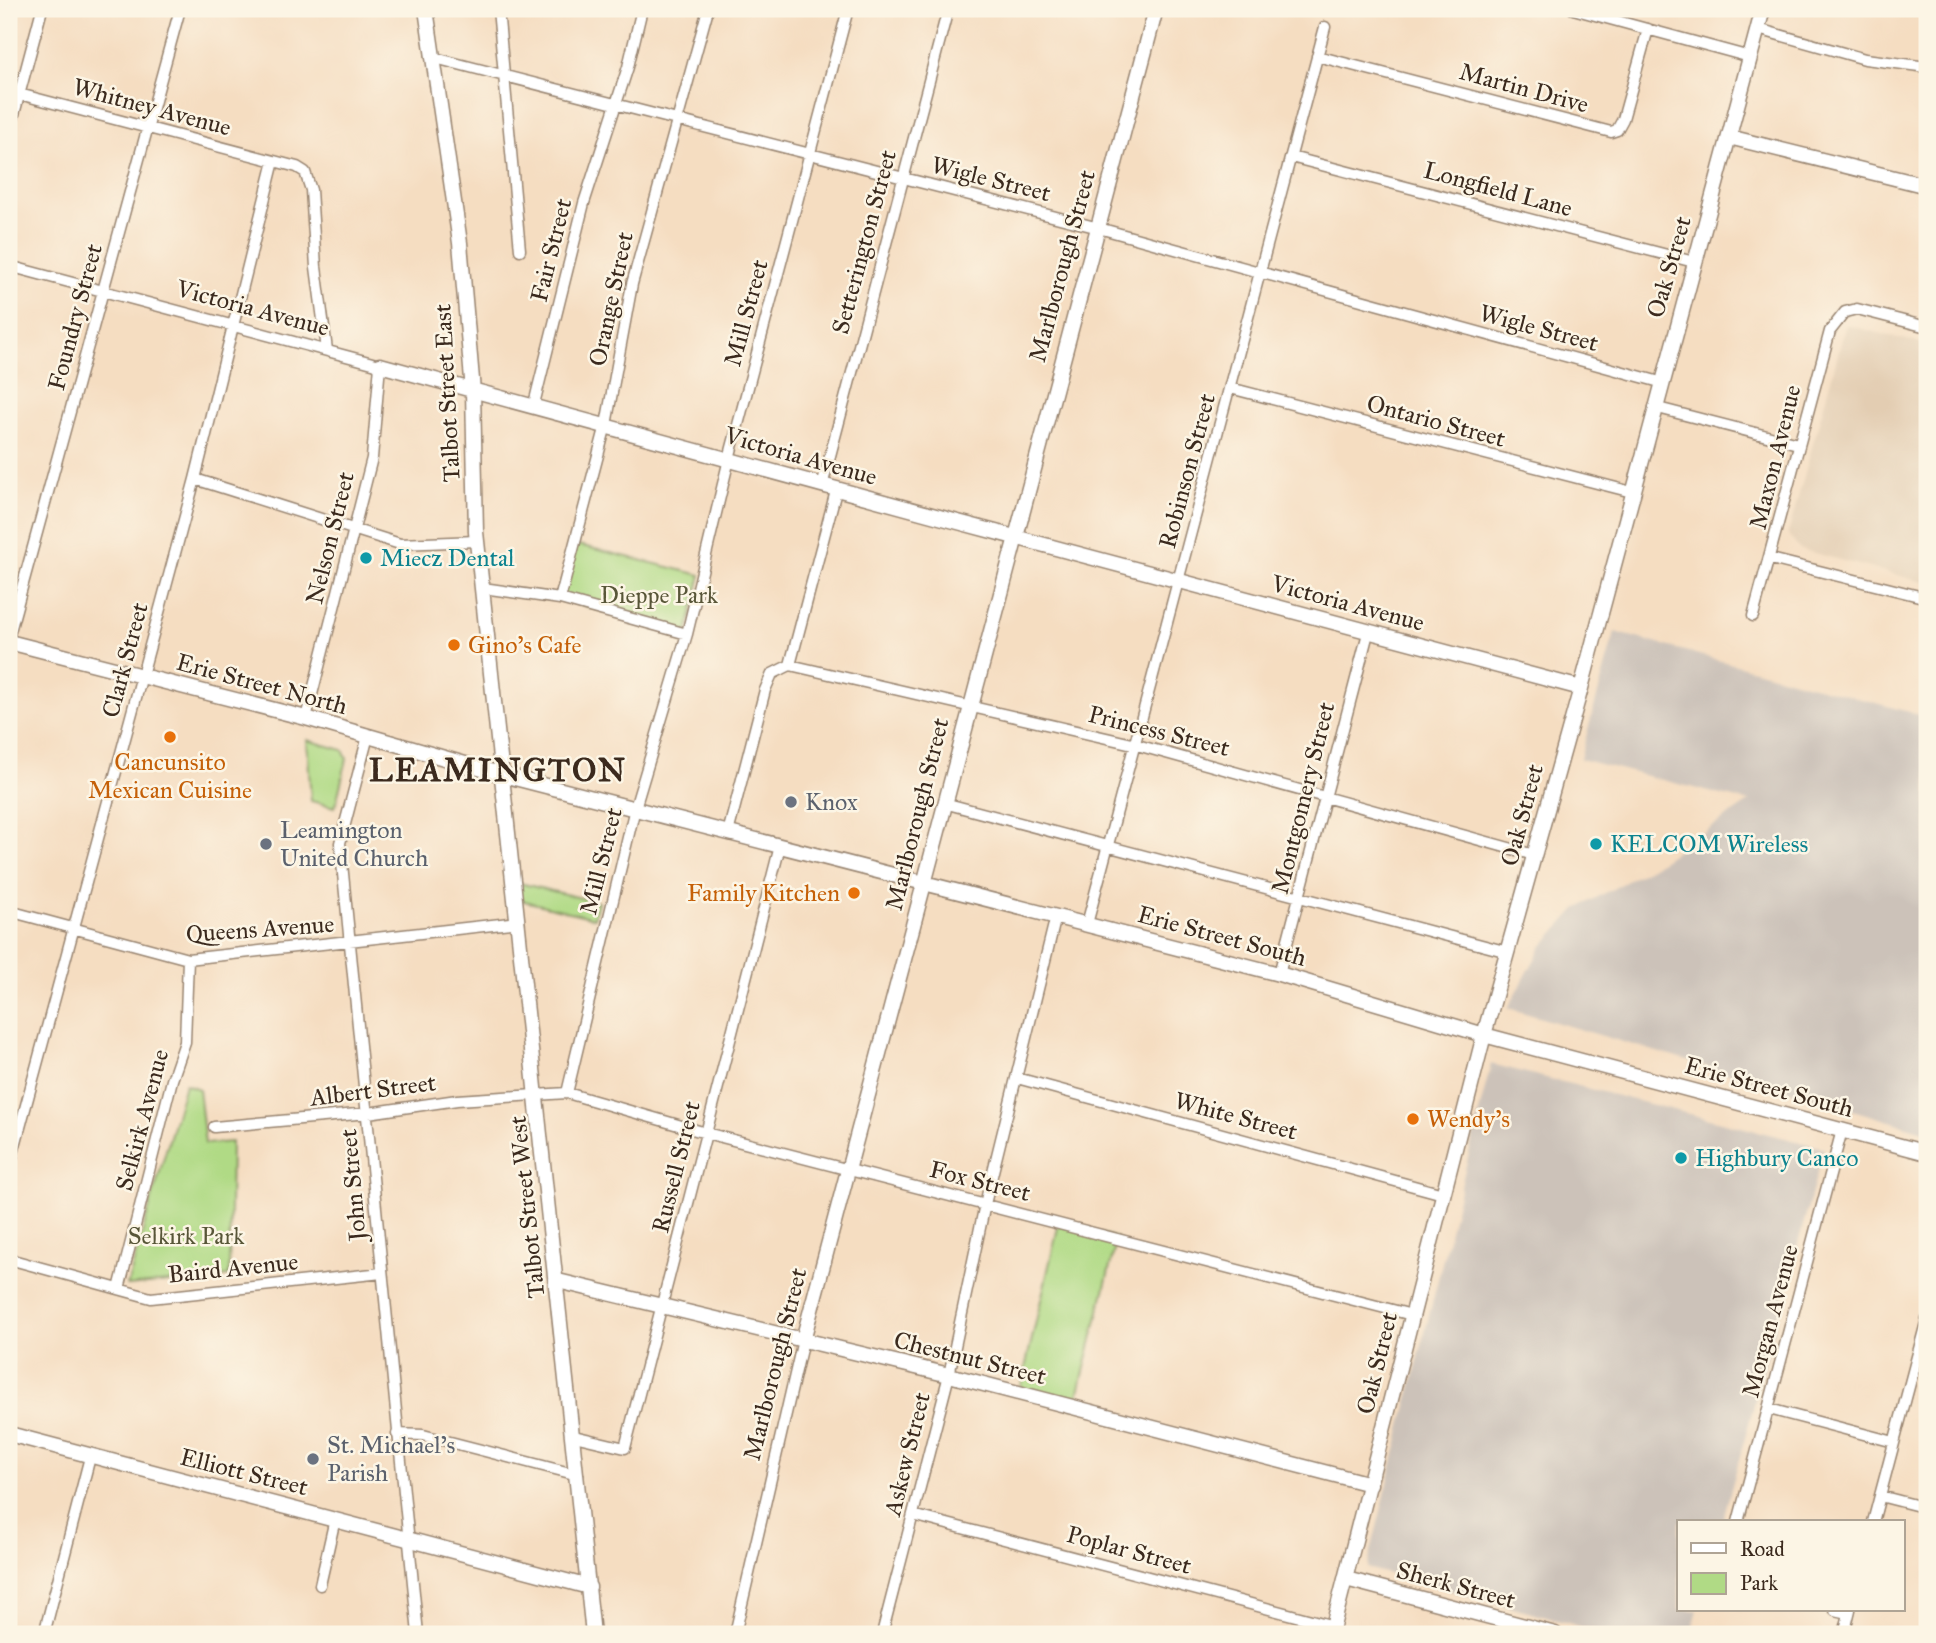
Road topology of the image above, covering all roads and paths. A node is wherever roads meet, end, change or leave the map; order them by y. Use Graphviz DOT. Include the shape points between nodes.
graph roads {
  1 [pos="41,9"];
  2 [pos="180,9"];
  3 [pos="426,9"];
  4 [pos="498,9"];
  5 [pos="642,9"];
  6 [pos="708,9"];
  7 [pos="848,9"];
  8 [pos="948,9"];
  9 [pos="1156,9"];
  10 [pos="1573,9"];
  11 [pos="1763,9"];
  12 [pos="1606,13"];
  13 [pos="1325,27"];
  14 [pos="1648,29"];
  15 [pos="1758,29"];
  16 [pos="1317,56"];
  17 [pos="431,57"];
  18 [pos="1750,57"];
  19 [pos="1927,67"];
  20 [pos="504,76"];
  21 [pos="19,94"];
  22 [pos="615,104"];
  23 [pos="678,120"];
  24 [pos="148,128"];
  25 [pos="9,133"];
  26 [pos="1729,137"];
  27 [pos="808,153"];
  28 [pos="1291,157"];
  29 [pos="274,161"];
  30 [pos="903,179"];
  31 [pos="1927,186"];
  32 [pos="1095,227"];
  33 [pos="520,250"];
  34 [pos="1693,262"];
  35 [pos="9,266"];
  36 [pos="1261,274"];
  37 [pos="103,292"];
  38 [pos="233,327"];
  39 [pos="1927,327"];
  40 [pos="327,350"];
  41 [pos="380,365"];
  42 [pos="1660,382"];
  43 [pos="1230,388"];
  44 [pos="473,390"];
  45 [pos="1654,407"];
  46 [pos="533,408"];
  47 [pos="606,425"];
  48 [pos="1798,444"];
  49 [pos="729,459"];
  50 [pos="195,480"];
  51 [pos="829,488"];
  52 [pos="1632,492"];
  53 [pos="355,528"];
  54 [pos="1015,537"];
  55 [pos="477,541"];
  56 [pos="1771,559"];
  57 [pos="1180,581"];
  58 [pos="483,588"];
  59 [pos="1927,598"];
  60 [pos="560,599"];
  61 [pos="1753,616"];
  62 [pos="1368,633"];
  63 [pos="687,634"];
  64 [pos="9,635"];
  65 [pos="9,642"];
  66 [pos="790,665"];
  67 [pos="143,675"];
  68 [pos="1581,688"];
  69 [pos="968,707"];
  70 [pos="306,718"];
  71 [pos="368,736"];
  72 [pos="1136,745"];
  73 [pos="503,775"];
  74 [pos="1324,795"];
  75 [pos="944,803"];
  76 [pos="635,808"];
  77 [pos="728,833"];
  78 [pos="780,846"];
  79 [pos="1110,846"];
  80 [pos="1534,855"];
  81 [pos="924,882"];
  82 [pos="1301,895"];
  83 [pos="9,911"];
  84 [pos="1056,916"];
  85 [pos="519,922"];
  86 [pos="1087,924"];
  87 [pos="74,930"];
  88 [pos="349,943"];
  89 [pos="1508,952"];
  90 [pos="188,959"];
  91 [pos="1279,974"];
  92 [pos="1483,1035"];
  93 [pos="1017,1078"];
  94 [pos="566,1093"];
  95 [pos="537,1094"];
  96 [pos="368,1114"];
  97 [pos="214,1127"];
  98 [pos="1842,1130"];
  99 [pos="706,1133"];
  100 [pos="1927,1153"];
  101 [pos="9,1168"];
  102 [pos="849,1169"];
  103 [pos="1443,1194"];
  104 [pos="985,1204"];
  105 [pos="9,1259"];
  106 [pos="382,1273"];
  107 [pos="558,1281"];
  108 [pos="119,1289"];
  109 [pos="662,1306"];
  110 [pos="1412,1315"];
  111 [pos="1927,1319"];
  112 [pos="803,1340"];
  113 [pos="948,1375"];
  114 [pos="1769,1409"];
  115 [pos="9,1434"];
  116 [pos="397,1434"];
  117 [pos="574,1436"];
  118 [pos="1894,1442"];
  119 [pos="90,1457"];
  120 [pos="578,1475"];
  121 [pos="1370,1484"];
  122 [pos="1880,1496"];
  123 [pos="1927,1508"];
  124 [pos="913,1515"];
  125 [pos="335,1519"];
  126 [pos="1739,1520"];
  127 [pos="1874,1520"];
  128 [pos="410,1539"];
  129 [pos="1346,1579"];
  130 [pos="320,1585"];
  131 [pos="589,1587"];
  132 [pos="1850,1612"];
  133 [pos="1333,1630"];
  134 [pos="44,1634"];
  135 [pos="418,1634"];
  136 [pos="593,1634"];
  137 [pos="735,1634"];
  138 [pos="882,1634"];
  139 [pos="1555,1634"];
  140 [pos="1843,1634"];
  1 -- 21 [label="street"];
  2 -- 24 [label="street, Foundry Street"];
  3 -- 17 [label="street, Talbot Street East"];
  4 -- 20 [label="street"];
  5 -- 22 [label="street, Fair Street"];
  6 -- 23 [label="street, Orange Street"];
  7 -- 27 [label="street, Mill Street"];
  8 -- 30 [label="street, Setterington Street"];
  9 -- 32 [label="street, Marlborough Street"];
  10 -- 12 [label="street"];
  11 -- 15 [label="street, Oak Street"];
  12 -- 14 [label="street"];
  13 -- 16 [label="street, Robinson Street"];
  14 -- 16 [label="street, Martin Drive" via="1623,119 1611,132"];
  14 -- 18 [label="street"];
  15 -- 18 [label="street, Oak Street"];
  15 -- 19 [label="street" via="1865,59"];
  16 -- 28 [label="street, Robinson Street"];
  17 -- 20 [label="street, Wigle Street"];
  17 -- 44 [label="street, Talbot Street East" via="460,243"];
  18 -- 26 [label="street, Oak Street"];
  20 -- 22 [label="street, Wigle Street"];
  20 -- 33 [label="street"];
  21 -- 24 [label="street, Whitney Avenue"];
  21 -- 25 [label="street"];
  22 -- 23 [label="street, Wigle Street"];
  22 -- 46 [label="street, Fair Street" via="584,203"];
  23 -- 27 [label="street, Wigle Street"];
  23 -- 47 [label="street, Orange Street" via="632,284"];
  24 -- 29 [label="street, Whitney Avenue"];
  24 -- 37 [label="street, Foundry Street"];
  26 -- 31 [label="street"];
  26 -- 34 [label="street, Oak Street"];
  27 -- 30 [label="street, Wigle Street"];
  27 -- 49 [label="street, Mill Street"];
  28 -- 34 [label="street, Longfield Lane"];
  28 -- 36 [label="street, Robinson Street"];
  29 -- 38 [label="street, Clark Street"];
  29 -- 40 [label="street, Whitney Avenue" via="297,167 309,179"];
  30 -- 32 [label="street, Wigle Street"];
  30 -- 51 [label="street, Setterington Street"];
  32 -- 36 [label="street, Wigle Street"];
  32 -- 54 [label="street, Marlborough Street"];
  34 -- 42 [label="street, Oak Street"];
  35 -- 37 [label="street, Victoria Avenue"];
  36 -- 42 [label="street, Wigle Street"];
  36 -- 43 [label="street, Robinson Street"];
  37 -- 38 [label="street, Victoria Avenue"];
  37 -- 64 [label="street, Foundry Street"];
  38 -- 40 [label="street, Victoria Avenue"];
  38 -- 50 [label="street, Clark Street"];
  39 -- 48 [label="street, Maxon Avenue" via="1857,309 1845,312 1830,331"];
  40 -- 41 [label="street, Victoria Avenue"];
  41 -- 44 [label="street, Victoria Avenue"];
  41 -- 53 [label="street, Nelson Street" via="372,457"];
  42 -- 45 [label="street, Oak Street"];
  43 -- 52 [label="street, Ontario Street"];
  43 -- 57 [label="street, Robinson Street"];
  44 -- 46 [label="street, Victoria Avenue"];
  44 -- 55 [label="street, Talbot Street East"];
  45 -- 48 [label="street"];
  45 -- 52 [label="street, Oak Street"];
  46 -- 47 [label="street, Victoria Avenue"];
  47 -- 49 [label="street, Victoria Avenue"];
  47 -- 60 [label="street, Orange Street"];
  48 -- 56 [label="street, Maxon Avenue"];
  49 -- 51 [label="street, Victoria Avenue"];
  49 -- 63 [label="street, Mill Street"];
  50 -- 53 [label="street"];
  50 -- 67 [label="street, Clark Street"];
  51 -- 54 [label="street, Victoria Avenue"];
  51 -- 66 [label="street, Setterington Street"];
  52 -- 68 [label="street, Oak Street"];
  53 -- 55 [label="street" via="400,544"];
  53 -- 70 [label="street, Nelson Street"];
  54 -- 57 [label="street, Victoria Avenue"];
  54 -- 69 [label="street, Marlborough Street"];
  55 -- 58 [label="street, Talbot Street East"];
  56 -- 59 [label="street"];
  56 -- 61 [label="street, Maxon Avenue"];
  57 -- 62 [label="street, Victoria Avenue"];
  57 -- 72 [label="street, Robinson Street"];
  58 -- 60 [label="street"];
  58 -- 73 [label="street, Talbot Street East"];
  60 -- 63 [label="street"];
  62 -- 68 [label="street, Victoria Avenue"];
  62 -- 74 [label="street, Montgomery Street"];
  63 -- 76 [label="street, Mill Street"];
  65 -- 67 [label="street, Erie Street North"];
  66 -- 69 [label="street, Princess Street"];
  66 -- 77 [label="street" via="772,674"];
  67 -- 70 [label="street, Erie Street North"];
  67 -- 87 [label="street, Clark Street"];
  68 -- 80 [label="street, Oak Street"];
  69 -- 72 [label="street, Princess Street"];
  69 -- 75 [label="street, Marlborough Street"];
  70 -- 71 [label="street, Erie Street North"];
  71 -- 73 [label="street, Erie Street North"];
  71 -- 88 [label="street, John Street" via="340,843"];
  72 -- 74 [label="street, Princess Street"];
  72 -- 79 [label="street, Robinson Street"];
  73 -- 76 [label="street, Erie Street South"];
  73 -- 85 [label="street, Talbot Street West"];
  74 -- 80 [label="street, Princess Street"];
  74 -- 82 [label="street, Montgomery Street"];
  75 -- 79 [label="street"];
  75 -- 81 [label="street, Marlborough Street"];
  76 -- 77 [label="street, Erie Street South"];
  76 -- 94 [label="street, Mill Street"];
  77 -- 78 [label="street, Erie Street South"];
  78 -- 81 [label="street, Erie Street South"];
  78 -- 99 [label="street, Russell Street"];
  79 -- 82 [label="street"];
  79 -- 86 [label="street, Robinson Street"];
  80 -- 89 [label="street, Oak Street"];
  81 -- 84 [label="street, Erie Street South"];
  81 -- 102 [label="street, Marlborough Street"];
  82 -- 89 [label="street"];
  82 -- 91 [label="street, Montgomery Street"];
  83 -- 87 [label="street, Queens Avenue"];
  84 -- 86 [label="street, Erie Street South"];
  84 -- 93 [label="street, Askew Street"];
  85 -- 88 [label="street, Queens Avenue"];
  85 -- 95 [label="street, Talbot Street West"];
  86 -- 91 [label="street, Erie Street South"];
  87 -- 90 [label="street, Queens Avenue"];
  87 -- 101 [label="street, Clark Street"];
  88 -- 90 [label="street, Queens Avenue"];
  88 -- 96 [label="street, John Street"];
  89 -- 92 [label="street, Oak Street"];
  90 -- 108 [label="street, Selkirk Avenue" via="185,1042"];
  91 -- 92 [label="street, Erie Street South"];
  92 -- 98 [label="street, Erie Street South"];
  92 -- 103 [label="street, Oak Street"];
  93 -- 103 [label="street, White Street"];
  93 -- 104 [label="street, Askew Street"];
  94 -- 95 [label="street, Fox Street"];
  94 -- 99 [label="street, Fox Street"];
  95 -- 96 [label="street, Albert Street"];
  95 -- 107 [label="street, Talbot Street West"];
  96 -- 97 [label="street, Albert Street"];
  96 -- 106 [label="street, John Street"];
  98 -- 100 [label="street, Erie Street South"];
  98 -- 114 [label="street, Morgan Avenue"];
  99 -- 102 [label="street, Fox Street"];
  99 -- 109 [label="street, Russell Street"];
  102 -- 104 [label="street, Fox Street"];
  102 -- 112 [label="street, Marlborough Street"];
  103 -- 110 [label="street, Oak Street"];
  104 -- 110 [label="street, Fox Street"];
  104 -- 113 [label="street, Askew Street"];
  105 -- 108 [label="street, Baird Avenue"];
  106 -- 108 [label="street, Baird Avenue" via="151,1298"];
  106 -- 116 [label="street, John Street"];
  107 -- 109 [label="street, Chestnut Street"];
  107 -- 117 [label="street, Talbot Street West"];
  109 -- 112 [label="street, Chestnut Street"];
  109 -- 117 [label="street, Russell Street" via="625,1448"];
  110 -- 121 [label="street, Oak Street"];
  111 -- 118 [label="street"];
  112 -- 113 [label="street, Chestnut Street"];
  112 -- 137 [label="street, Marlborough Street"];
  113 -- 121 [label="street, Chestnut Street"];
  113 -- 124 [label="street, Askew Street"];
  114 -- 118 [label="street"];
  114 -- 126 [label="street, Morgan Avenue"];
  115 -- 119 [label="street, Elliott Street"];
  116 -- 120 [label="street" via="423,1435"];
  116 -- 128 [label="street, John Street"];
  117 -- 120 [label="street, Talbot Street West"];
  118 -- 122 [label="street"];
  119 -- 125 [label="street, Elliott Street"];
  119 -- 134 [label="street"];
  120 -- 131 [label="street, Talbot Street West"];
  121 -- 129 [label="street, Oak Street"];
  122 -- 123 [label="street"];
  122 -- 127 [label="street"];
  124 -- 133 [label="street, Poplar Street"];
  124 -- 138 [label="street, Askew Street"];
  125 -- 128 [label="street, Elliott Street"];
  125 -- 130 [label="street"];
  128 -- 131 [label="street, Elliott Street"];
  128 -- 135 [label="street, John Street"];
  129 -- 133 [label="street, Oak Street"];
  129 -- 139 [label="street, Sherk Street"];
  131 -- 136 [label="street, Talbot Street West"];
  132 -- 140 [label="street"];
}
